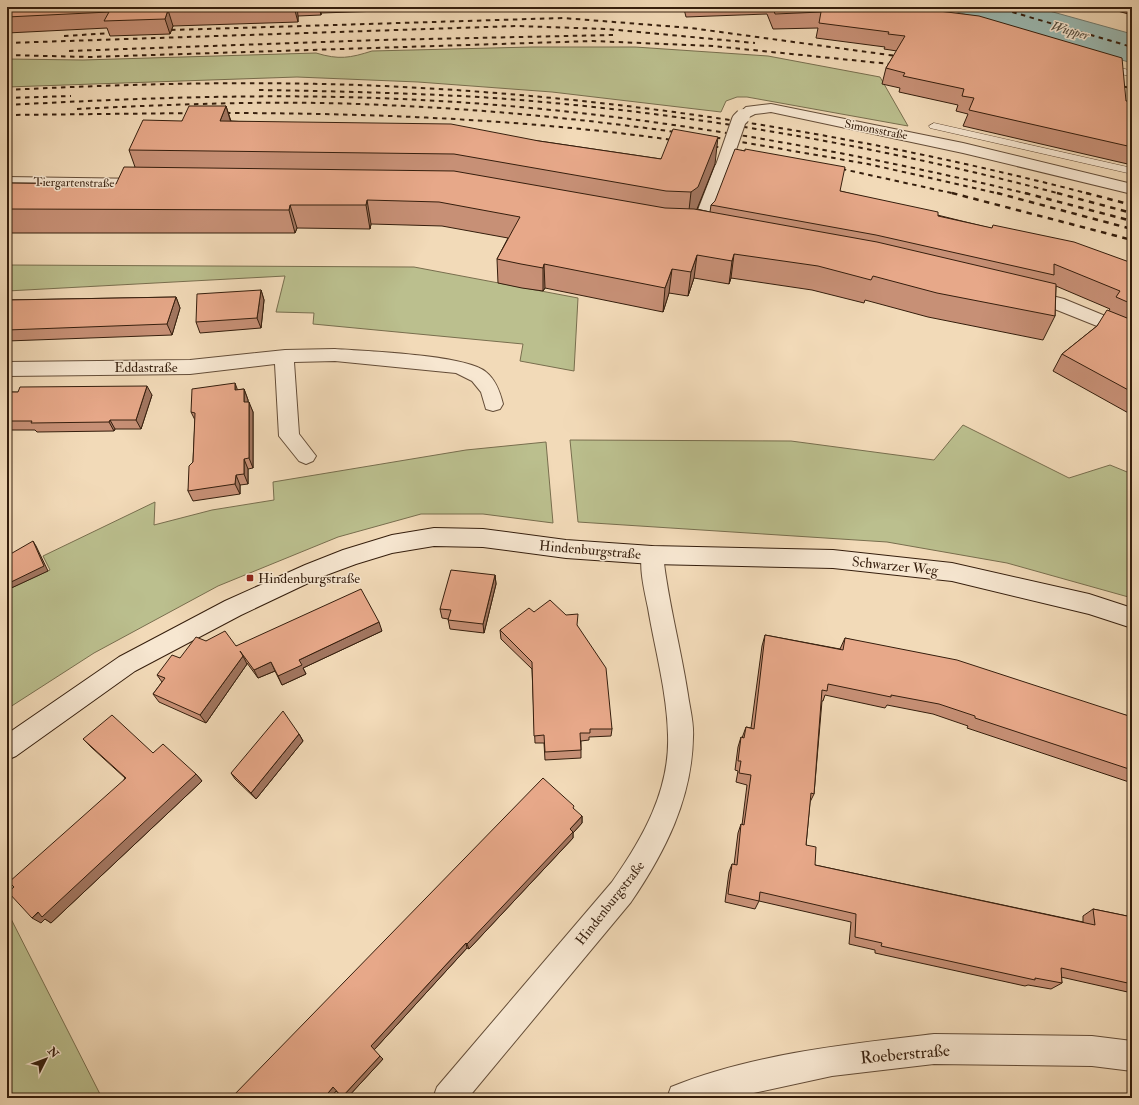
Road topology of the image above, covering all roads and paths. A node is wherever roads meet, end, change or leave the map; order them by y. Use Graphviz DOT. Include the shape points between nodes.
graph roads {
  1 [pos="1096,63"];
  2 [pos="1132,74"];
  3 [pos="934,126"];
  4 [pos="1132,171"];
  5 [pos="7,182"];
  6 [pos="165,185"];
  7 [pos="1132,189"];
  8 [pos="673,226"];
  9 [pos="691,226"];
  10 [pos="714,230"];
  11 [pos="1013,292"];
  12 [pos="1132,334"];
  13 [pos="285,356"];
  14 [pos="7,369"];
  15 [pos="493,404"];
  16 [pos="306,456"];
  17 [pos="652,555"];
  18 [pos="1132,618"];
  19 [pos="7,748"];
  20 [pos="1132,1056"];
  21 [pos="448,1098"];
  22 [pos="682,1098"];
  1 -- 2 [label="lane"];
  3 -- 4 [label="lane"];
  5 -- 6 [label="street, Tiergartenstraße"];
  7 -- 9 [label="street, Simonsstraße, bridge" via="963,148 770,108 751,110 739,120 703,218"];
  8 -- 9 [label="street"];
  9 -- 10 [label="street"];
  11 -- 12 [label="street" via="1058,303"];
  13 -- 14 [label="street, Eddastraße" via="190,367"];
  13 -- 15 [label="street, Eddastraße" via="335,355 459,367 479,376 490,390"];
  13 -- 16 [label="street" via="289,436"];
  17 -- 18 [label="street, Schwarzer Weg" via="833,559 952,572 1089,604"];
  17 -- 19 [label="street, Hindenburgstraße" via="566,549 476,538 434,537 351,556 298,577 127,664"];
  17 -- 21 [label="street, Hindenburgstraße" via="674,678 681,736 677,783 666,816 648,854 616,900"];
  20 -- 22 [label="street, Roeberstraße" via="1092,1051 934,1050 832,1060 729,1083"];
}
